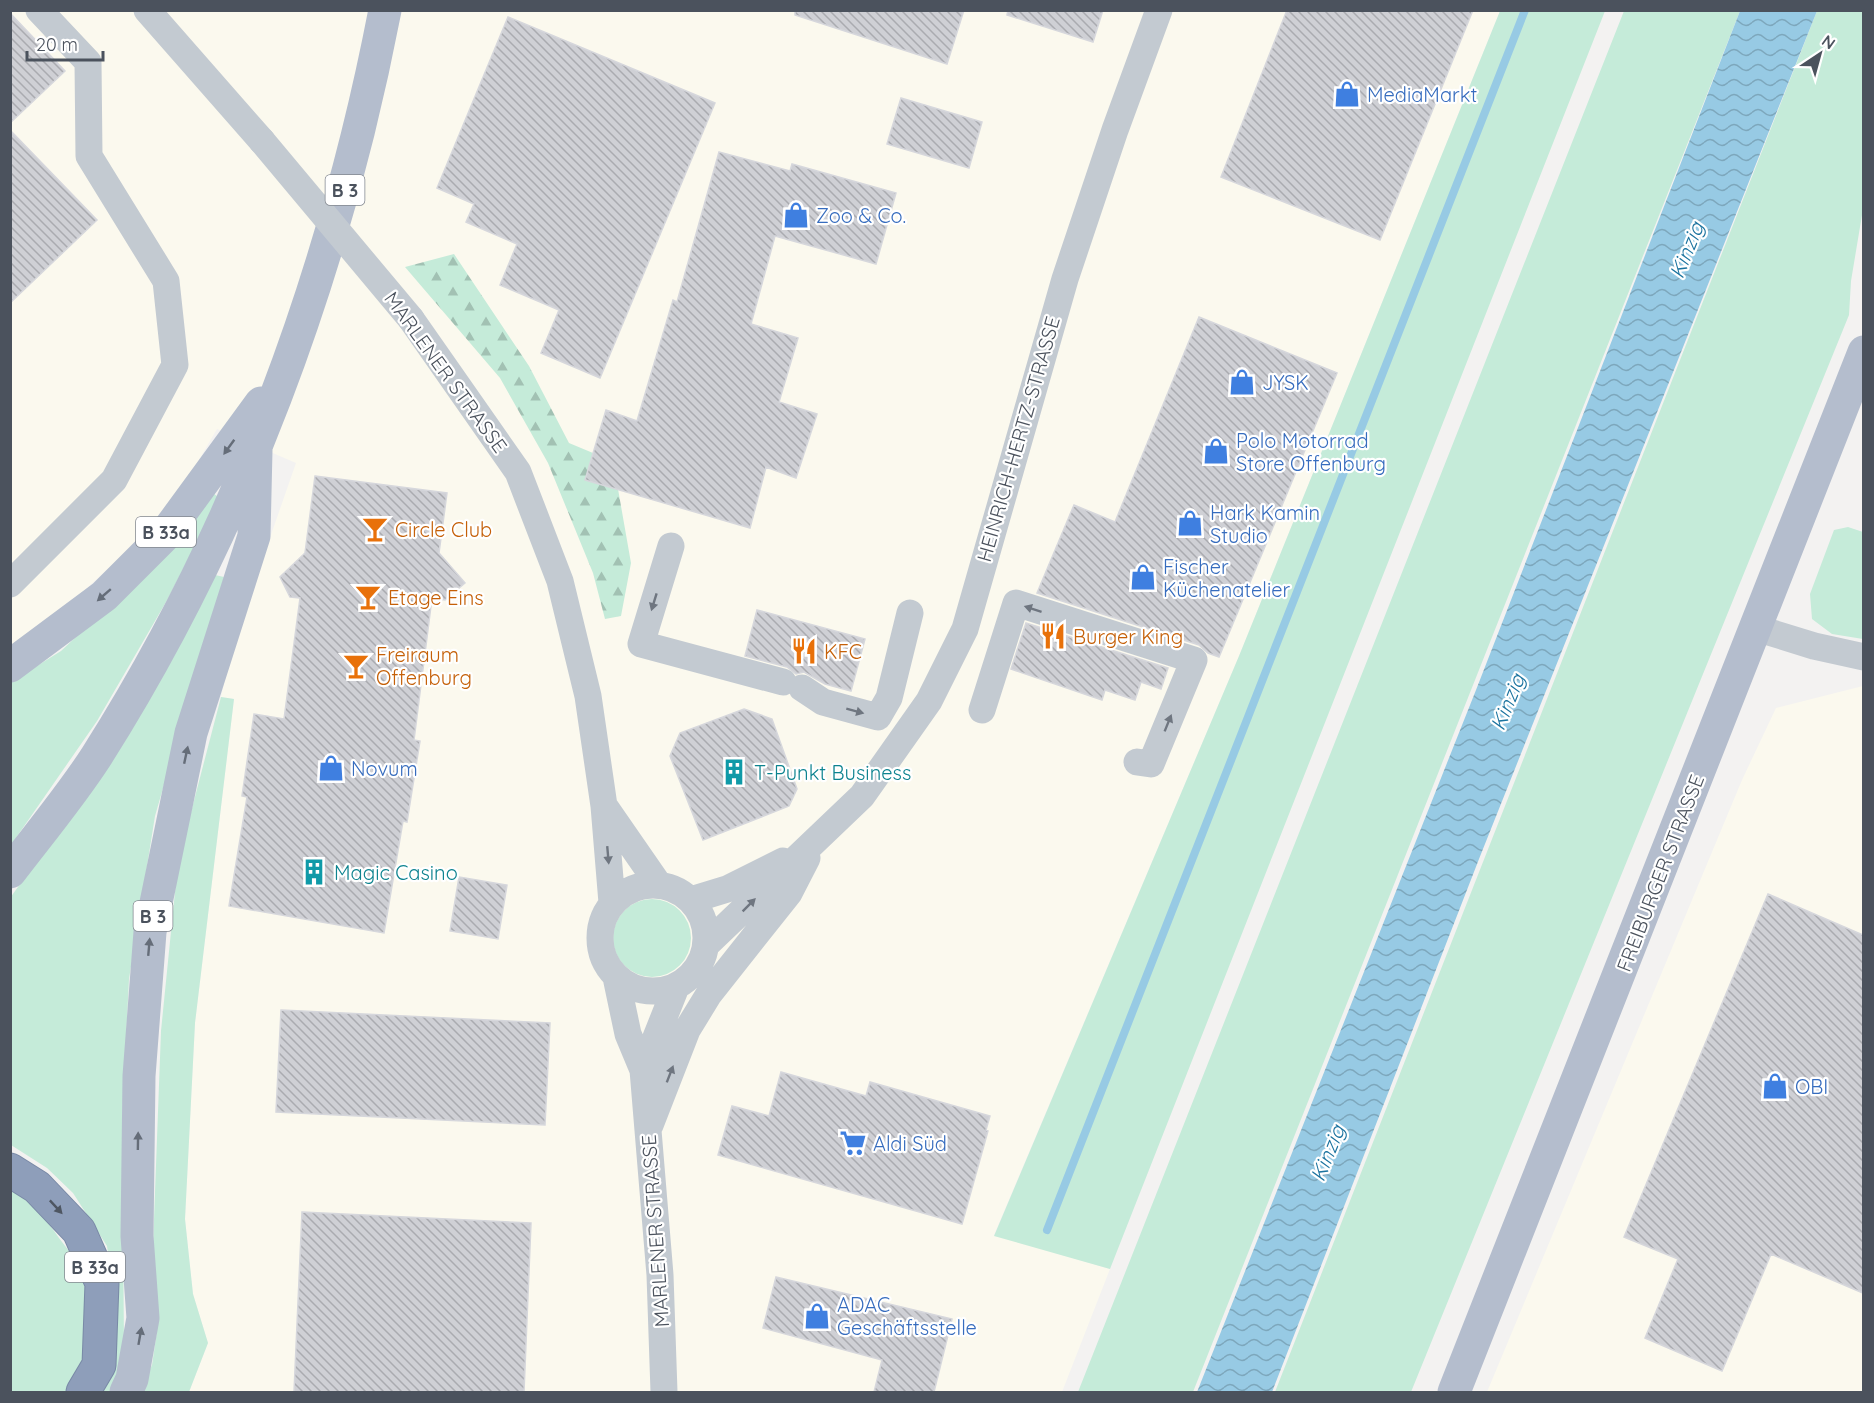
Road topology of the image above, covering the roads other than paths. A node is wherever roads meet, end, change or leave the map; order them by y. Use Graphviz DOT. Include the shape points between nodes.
graph roads {
  1 [pos="39,10"];
  2 [pos="147,10"];
  3 [pos="385,10"];
  4 [pos="1158,10"];
  5 [pos="1863,352"];
  6 [pos="289,366"];
  7 [pos="256,450"];
  8 [pos="671,546"];
  9 [pos="10,584"];
  10 [pos="909,613"];
  11 [pos="1756,628"];
  12 [pos="1863,657"];
  13 [pos="10,666"];
  14 [pos="982,710"];
  15 [pos="1137,762"];
  16 [pos="604,806"];
  17 [pos="819,834"];
  18 [pos="800,853"];
  19 [pos="10,872"];
  20 [pos="658,885"];
  21 [pos="691,900"];
  22 [pos="612,903"];
  23 [pos="706,945"];
  24 [pos="616,977"];
  25 [pos="676,987"];
  26 [pos="643,1070"];
  27 [pos="648,1129"];
  28 [pos="10,1170"];
  29 [pos="83,1392"];
  30 [pos="126,1392"];
  31 [pos="664,1392"];
  32 [pos="1454,1392"];
  1 -- 9 [label="street" via="88,62 89,156 166,281 175,365 114,480"];
  2 -- 16 [label="street, MARLENER STRASSE, bridge" via="411,319 518,472 560,582 588,696"];
  3 -- 6 [label="main road, B 3" via="347,184"];
  4 -- 17 [label="street, HEINRICH-HERTZ-STRASSE" via="1065,279 964,628 929,701 884,766 862,796"];
  5 -- 11 [label="main road, FREIBURGER STRASSE"];
  6 -- 7 [label="main road, B 3"];
  6 -- 13 [label="main road, B 33a, one-way" via="163,537 104,596"];
  7 -- 19 [label="main road, B 3" via="163,643 95,759"];
  30 -- 7 [label="main road, B 3, one-way" via="143,1318 137,1236 139,1076 150,932 191,733 254,536"];
  8 -- 10 [label="street, one-way" via="641,644 792,685 823,702 878,717 889,698"];
  11 -- 12 [label="street"];
  11 -- 32 [label="main road, FREIBURGER STRASSE"];
  15 -- 14 [label="street, one-way" via="1151,764 1194,660 1016,603"];
  16 -- 20 [label="street, MARLENER STRASSE"];
  16 -- 22 [label="street, MARLENER STRASSE, one-way"];
  17 -- 18 [label="street, HEINRICH-HERTZ-STRASSE"];
  27 -- 17 [label="street, HEINRICH-HERTZ-STRASSE, one-way" via="687,1030 709,994 789,893"];
  18 -- 21 [label="street, HEINRICH-HERTZ-STRASSE" via="728,889"];
  23 -- 18 [label="street, HEINRICH-HERTZ-STRASSE, one-way"];
  20 -- 21 [label="street"];
  20 -- 22 [label="street" via="625,892"];
  21 -- 23 [label="street" via="704,921"];
  22 -- 24 [label="street" via="599,939 604,959"];
  23 -- 25 [label="street" via="696,970"];
  24 -- 25 [label="street" via="644,991"];
  24 -- 26 [label="street, MARLENER STRASSE" via="628,1034"];
  25 -- 26 [label="street, MARLENER STRASSE"];
  26 -- 27 [label="street, MARLENER STRASSE"];
  27 -- 31 [label="street, MARLENER STRASSE" via="660,1275"];
  28 -- 29 [label="highway, B 33a, one-way" via="37,1187 79,1231 102,1283 99,1365"];
}
